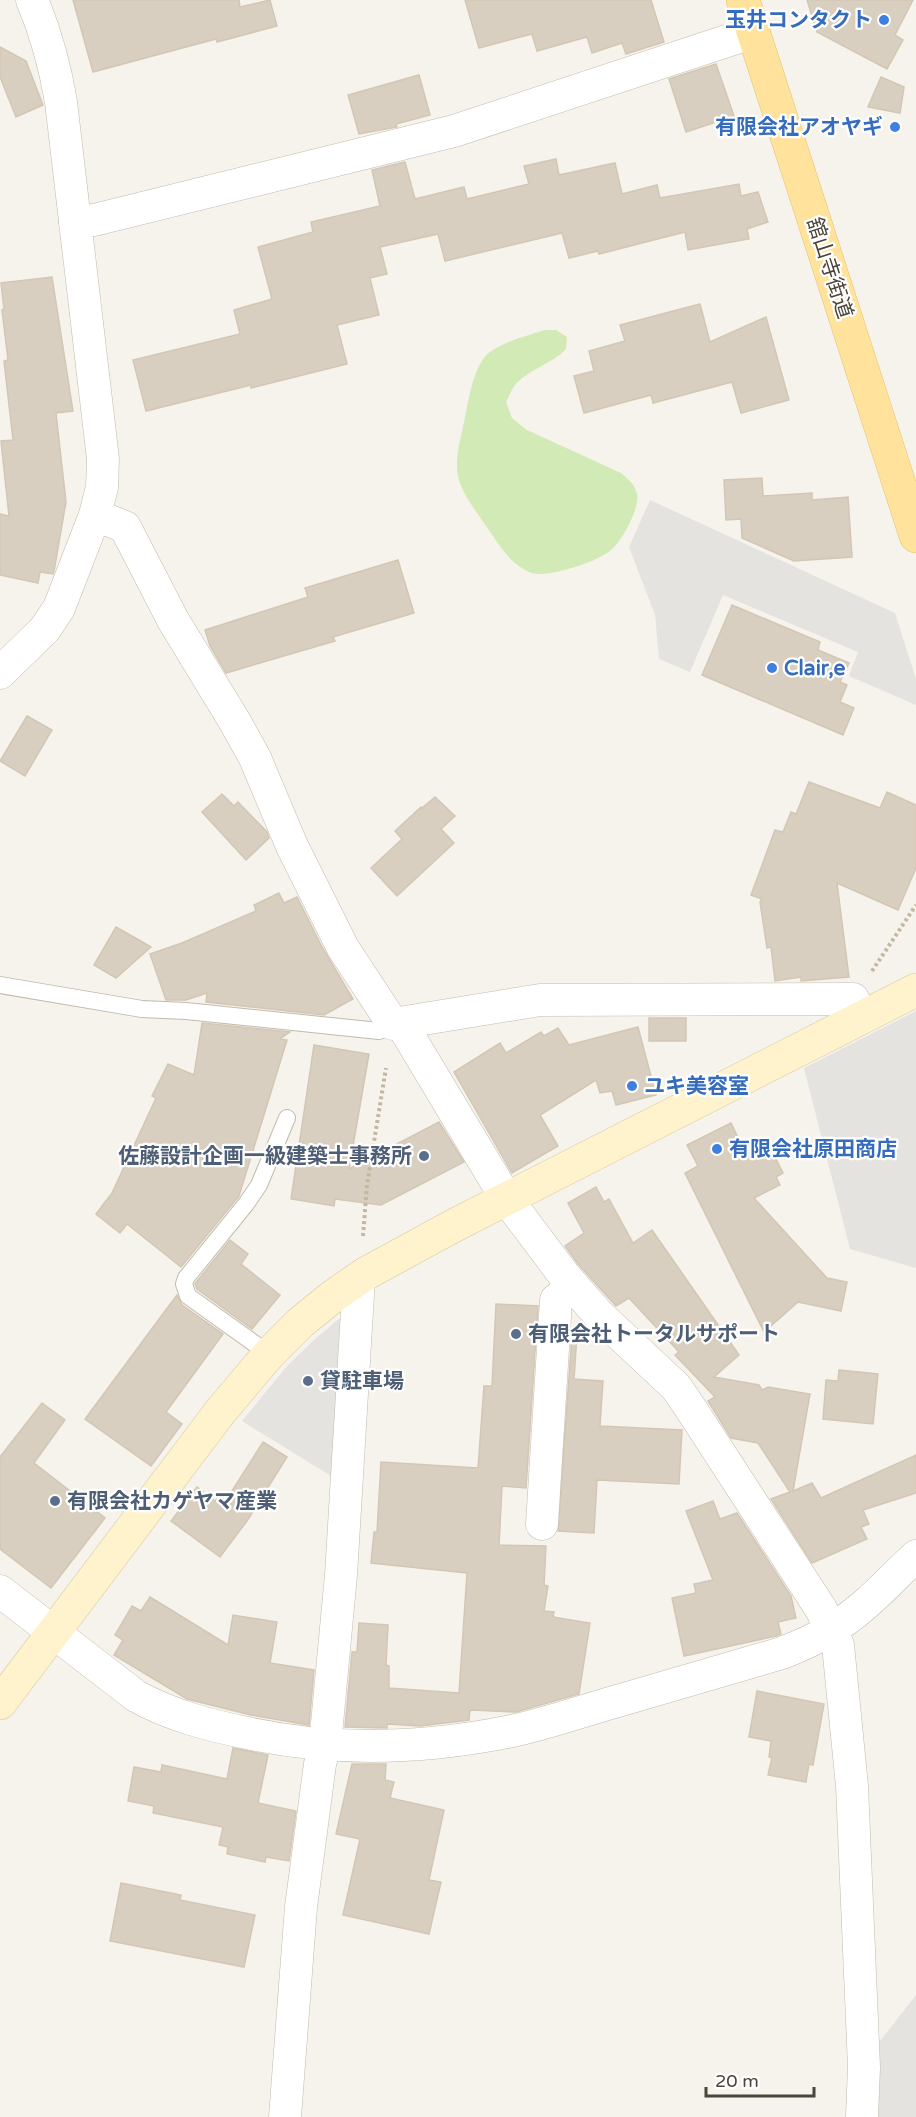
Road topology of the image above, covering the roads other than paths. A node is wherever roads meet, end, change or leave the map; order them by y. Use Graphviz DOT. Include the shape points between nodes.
graph roads {
  1 [pos="32,0"];
  2 [pos="743,0"];
  3 [pos="754,32"];
  4 [pos="75,222"];
  5 [pos="95,516"];
  6 [pos="916,536"];
  7 [pos="0,673"];
  8 [pos="0,985"];
  9 [pos="916,990"];
  10 [pos="858,1008"];
  11 [pos="397,1023"];
  12 [pos="287,1118"];
  13 [pos="506,1198"];
  14 [pos="359,1278"];
  15 [pos="573,1286"];
  16 [pos="269,1354"];
  17 [pos="542,1524"];
  18 [pos="916,1556"];
  19 [pos="0,1591"];
  20 [pos="831,1630"];
  21 [pos="53,1632"];
  22 [pos="0,1703"];
  23 [pos="325,1745"];
  24 [pos="285,2117"];
  25 [pos="862,2117"];
  1 -- 4 [label="street" via="55,65"];
  2 -- 3 [label="main road, 舘山寺街道"];
  3 -- 4 [label="street" via="454,131"];
  3 -- 6 [label="main road, 舘山寺街道"];
  4 -- 5 [label="street" via="103,459"];
  5 -- 7 [label="street" via="53,619"];
  5 -- 11 [label="street" via="125,527 172,620 255,758 292,846 343,948"];
  8 -- 11 [label="lane" via="142,1009 379,1031"];
  9 -- 10 [label="street"];
  10 -- 11 [label="street" via="551,999"];
  10 -- 13 [label="street"];
  11 -- 13 [label="street"];
  12 -- 16 [label="lane" via="252,1195 184,1284 188,1296"];
  13 -- 14 [label="street"];
  13 -- 15 [label="street"];
  14 -- 16 [label="street" via="300,1323"];
  14 -- 23 [label="street" via="341,1575"];
  15 -- 17 [label="street" via="556,1300"];
  15 -- 20 [label="street" via="676,1387"];
  16 -- 21 [label="street"];
  18 -- 20 [label="street" via="859,1610"];
  19 -- 21 [label="street"];
  20 -- 23 [label="street" via="782,1653 514,1730 418,1746"];
  20 -- 25 [label="street" via="838,1645 852,1786 864,2067"];
  21 -- 22 [label="street"];
  21 -- 23 [label="street" via="155,1707 271,1739"];
  23 -- 24 [label="street" via="301,1907"];
}
